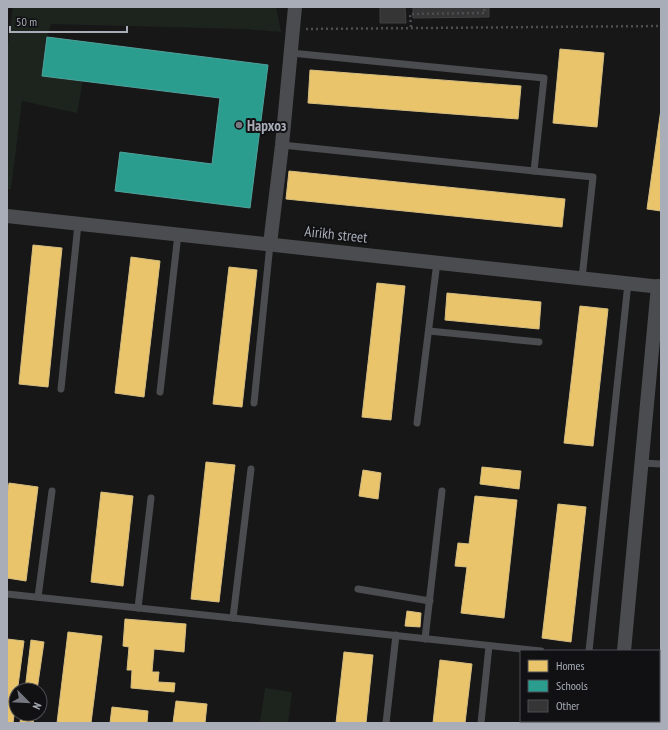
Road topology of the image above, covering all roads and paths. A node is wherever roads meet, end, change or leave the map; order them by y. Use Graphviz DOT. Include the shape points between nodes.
graph roads {
  1 [pos="295,7"];
  2 [pos="484,7"];
  3 [pos="661,26"];
  4 [pos="411,27"];
  5 [pos="293,29"];
  6 [pos="291,53"];
  7 [pos="282,145"];
  8 [pos="534,171"];
  9 [pos="7,216"];
  10 [pos="78,224"];
  11 [pos="178,234"];
  12 [pos="270,244"];
  13 [pos="437,262"];
  14 [pos="582,278"];
  15 [pos="628,283"];
  16 [pos="660,286"];
  17 [pos="428,331"];
  18 [pos="539,342"];
  19 [pos="61,389"];
  20 [pos="160,392"];
  21 [pos="254,403"];
  22 [pos="417,423"];
  23 [pos="642,463"];
  24 [pos="661,464"];
  25 [pos="251,469"];
  26 [pos="52,491"];
  27 [pos="442,491"];
  28 [pos="151,498"];
  29 [pos="358,589"];
  30 [pos="7,594"];
  31 [pos="38,597"];
  32 [pos="430,601"];
  33 [pos="138,608"];
  34 [pos="233,618"];
  35 [pos="396,635"];
  36 [pos="425,639"];
  37 [pos="489,646"];
  38 [pos="530,650"];
  39 [pos="589,650"];
  40 [pos="624,650"];
  41 [pos="386,723"];
  42 [pos="481,723"];
  1 -- 5 [label="street"];
  2 -- 4 [label="path" via="485,13 410,14"];
  3 -- 4 [label="path"];
  4 -- 5 [label="path"];
  5 -- 6 [label="street"];
  6 -- 7 [label="street"];
  6 -- 8 [label="lane" via="544,78"];
  7 -- 8 [label="lane"];
  7 -- 12 [label="street"];
  8 -- 14 [label="lane" via="593,177"];
  9 -- 10 [label="street, Airikh street"];
  10 -- 11 [label="street, Airikh street"];
  10 -- 19 [label="lane"];
  11 -- 12 [label="street, Airikh street"];
  11 -- 20 [label="lane"];
  12 -- 13 [label="street, Airikh street"];
  12 -- 21 [label="lane"];
  13 -- 14 [label="street, Airikh street"];
  13 -- 17 [label="lane"];
  14 -- 15 [label="street, Airikh street"];
  15 -- 16 [label="street, Airikh street"];
  15 -- 39 [label="lane"];
  16 -- 23 [label="street"];
  17 -- 18 [label="lane"];
  17 -- 22 [label="lane"];
  23 -- 24 [label="lane"];
  23 -- 40 [label="street"];
  25 -- 34 [label="lane"];
  26 -- 31 [label="lane"];
  27 -- 32 [label="lane"];
  28 -- 33 [label="lane"];
  29 -- 32 [label="lane"];
  30 -- 31 [label="lane"];
  31 -- 33 [label="lane"];
  32 -- 36 [label="lane"];
  33 -- 34 [label="lane"];
  34 -- 35 [label="lane"];
  35 -- 36 [label="lane"];
  35 -- 41 [label="lane"];
  36 -- 37 [label="lane"];
  37 -- 38 [label="lane"];
  37 -- 42 [label="lane"];
}
